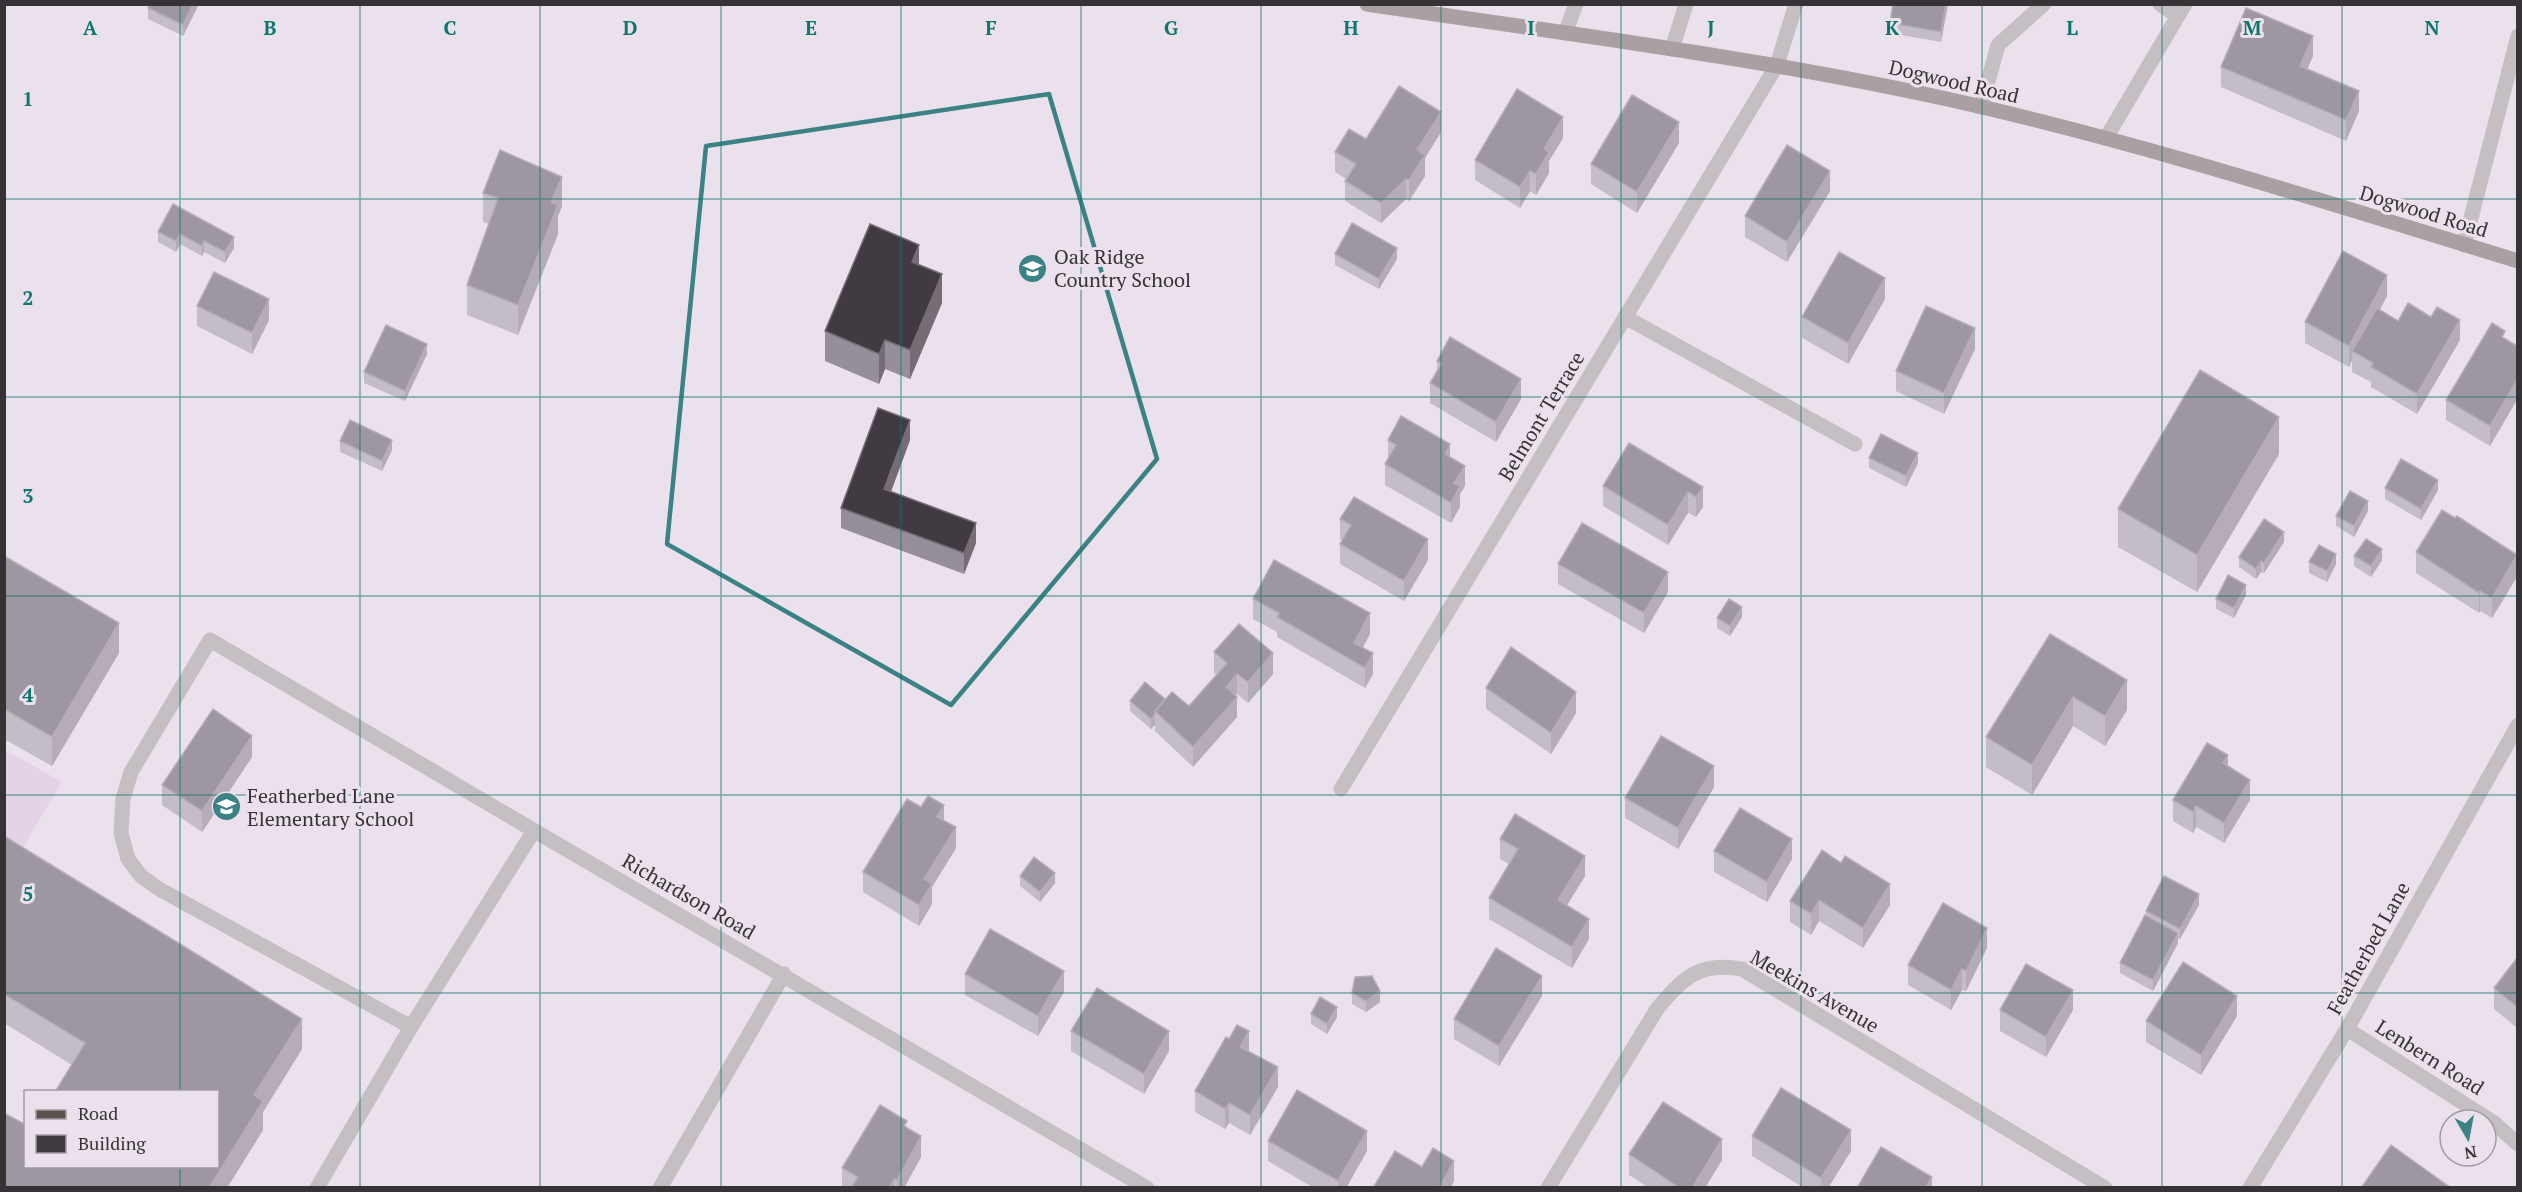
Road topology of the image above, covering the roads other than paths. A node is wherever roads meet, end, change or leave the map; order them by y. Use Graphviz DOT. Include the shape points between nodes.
graph roads {
  1 [pos="1367,4"];
  2 [pos="1576,4"];
  3 [pos="1686,4"];
  4 [pos="1796,4"];
  5 [pos="2044,4"];
  6 [pos="2160,4"];
  7 [pos="2182,10"];
  8 [pos="1565,33"];
  9 [pos="2517,36"];
  10 [pos="1672,49"];
  11 [pos="1777,65"];
  12 [pos="1981,107"];
  13 [pos="2106,138"];
  14 [pos="2464,245"];
  15 [pos="2517,261"];
  16 [pos="1625,317"];
  17 [pos="1855,444"];
  18 [pos="2517,725"];
  19 [pos="1341,789"];
  20 [pos="533,832"];
  21 [pos="784,974"];
  22 [pos="411,1027"];
  23 [pos="2347,1029"];
  24 [pos="2517,1144"];
  25 [pos="317,1188"];
  26 [pos="660,1188"];
  27 [pos="1147,1188"];
  28 [pos="1548,1188"];
  29 [pos="2104,1188"];
  30 [pos="2250,1188"];
  1 -- 8 [label="main road, Dogwood Road"];
  2 -- 8 [label="street"];
  3 -- 10 [label="street"];
  4 -- 11 [label="street, Belmont Terrace"];
  5 -- 12 [label="street" via="1998,45"];
  6 -- 7 [label="street"];
  7 -- 13 [label="street"];
  8 -- 10 [label="main road, Dogwood Road"];
  9 -- 14 [label="street"];
  10 -- 11 [label="main road, Dogwood Road"];
  11 -- 12 [label="main road, Dogwood Road"];
  11 -- 16 [label="street, Belmont Terrace"];
  12 -- 13 [label="main road, Dogwood Road"];
  13 -- 14 [label="main road, Dogwood Road"];
  14 -- 15 [label="main road, Dogwood Road"];
  16 -- 17 [label="street"];
  16 -- 19 [label="street, Belmont Terrace"];
  18 -- 23 [label="street, Featherbed Lane"];
  20 -- 21 [label="street, Richardson Road"];
  20 -- 22 [label="street"];
  20 -- 22 [label="street, Richardson Road" via="210,640 131,772 123,799 121,833 128,859 141,876 159,889"];
  21 -- 26 [label="street"];
  21 -- 27 [label="street, Richardson Road"];
  22 -- 25 [label="street"];
  23 -- 24 [label="street, Lenbern Road" via="2493,1122"];
  23 -- 30 [label="street, Featherbed Lane"];
  28 -- 29 [label="street, Meekins Avenue" via="1657,1008 1678,983 1699,969 1725,966 1742,969"];
}
